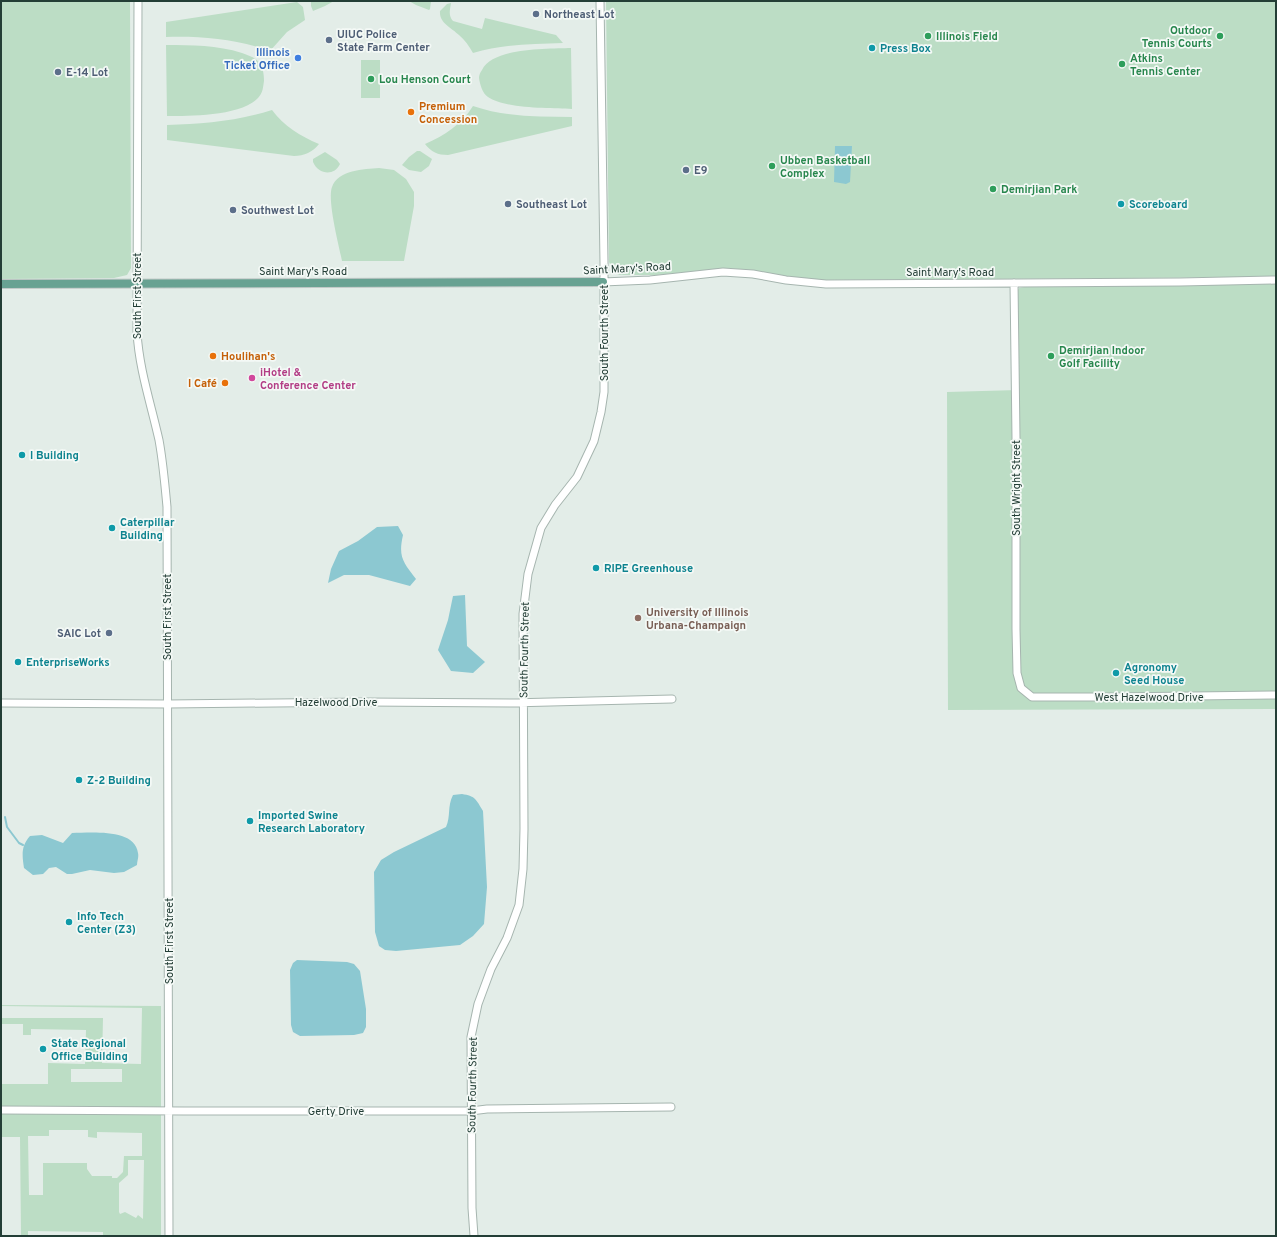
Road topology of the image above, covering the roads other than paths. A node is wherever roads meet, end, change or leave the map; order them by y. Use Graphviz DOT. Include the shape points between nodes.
graph roads {
  1 [pos="138,1"];
  2 [pos="600,1"];
  3 [pos="1276,280"];
  4 [pos="603,282"];
  5 [pos="136,283"];
  6 [pos="1014,283"];
  7 [pos="1,284"];
  8 [pos="1023,692"];
  9 [pos="1276,695"];
  10 [pos="672,699"];
  11 [pos="524,702"];
  12 [pos="1,704"];
  13 [pos="168,704"];
  14 [pos="671,1107"];
  15 [pos="1,1110"];
  16 [pos="170,1111"];
  17 [pos="471,1111"];
  18 [pos="169,1236"];
  19 [pos="474,1236"];
  1 -- 5 [label="street, South First Street"];
  2 -- 4 [label="street, South Fourth Street"];
  3 -- 6 [label="street, Saint Mary's Road"];
  4 -- 5 [label="main road, Saint Mary's Road"];
  4 -- 6 [label="street, Saint Mary's Road" via="722,272 826,284"];
  4 -- 11 [label="street, South Fourth Street" via="604,392 601,412 594,441 577,477 540,528 528,574 523,614"];
  5 -- 7 [label="main road, Saint Mary's Road"];
  5 -- 13 [label="street, South First Street" via="138,345 159,441 167,507"];
  6 -- 8 [label="street, South Wright Street" via="1016,629 1018,681"];
  8 -- 9 [label="street, West Hazelwood Drive" via="1032,697 1114,698"];
  10 -- 11 [label="street, Hazelwood Drive"];
  11 -- 13 [label="street, Hazelwood Drive"];
  11 -- 17 [label="street, South Fourth Street" via="524,829 519,905 507,938 490,969 478,1004 471,1037"];
  12 -- 13 [label="street, Hazelwood Drive"];
  13 -- 16 [label="street, South First Street"];
  14 -- 17 [label="street, Gerty Drive"];
  15 -- 16 [label="street, Gerty Drive"];
  16 -- 17 [label="street, Gerty Drive"];
  16 -- 18 [label="street, South First Street"];
  17 -- 19 [label="street, South Fourth Street"];
}
